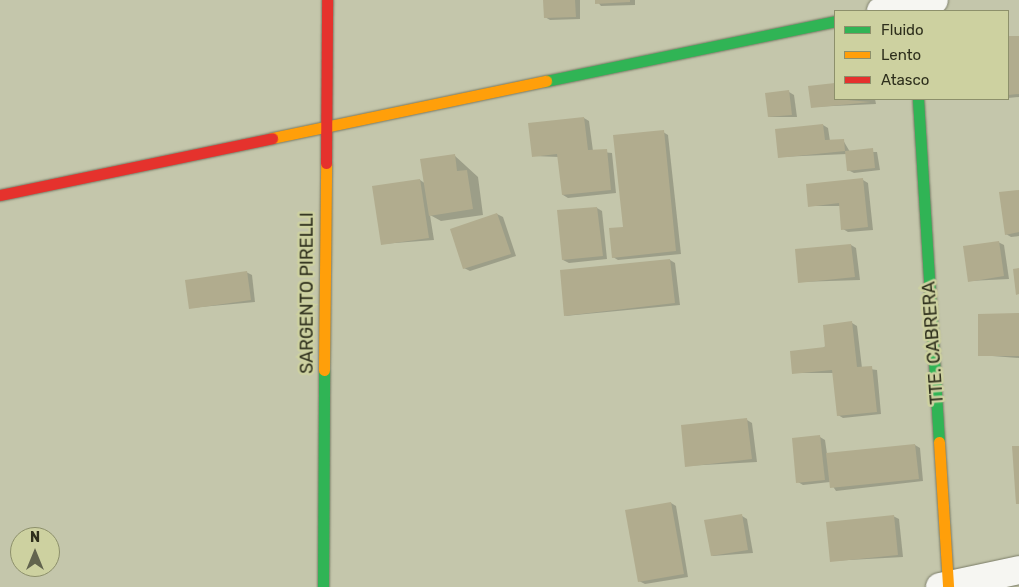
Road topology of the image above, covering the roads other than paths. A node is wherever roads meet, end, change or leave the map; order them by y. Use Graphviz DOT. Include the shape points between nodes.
graph roads {
  1 [pos="327,0"];
  2 [pos="917,4"];
  3 [pos="886,10"];
  4 [pos="834,21"];
  5 [pos="918,100"];
  6 [pos="326,128"];
  7 [pos="0,196"];
  8 [pos="1019,570"];
  9 [pos="945,586"];
  10 [pos="323,587"];
  1 -- 6 [label="street, SARGENTO PIRELLI"];
  2 -- 3 [label="street"];
  4 -- 6 [label="street"];
  5 -- 9 [label="street, TTE. CABRERA"];
  6 -- 7 [label="street"];
  6 -- 10 [label="street, SARGENTO PIRELLI"];
  8 -- 9 [label="street"];
}
